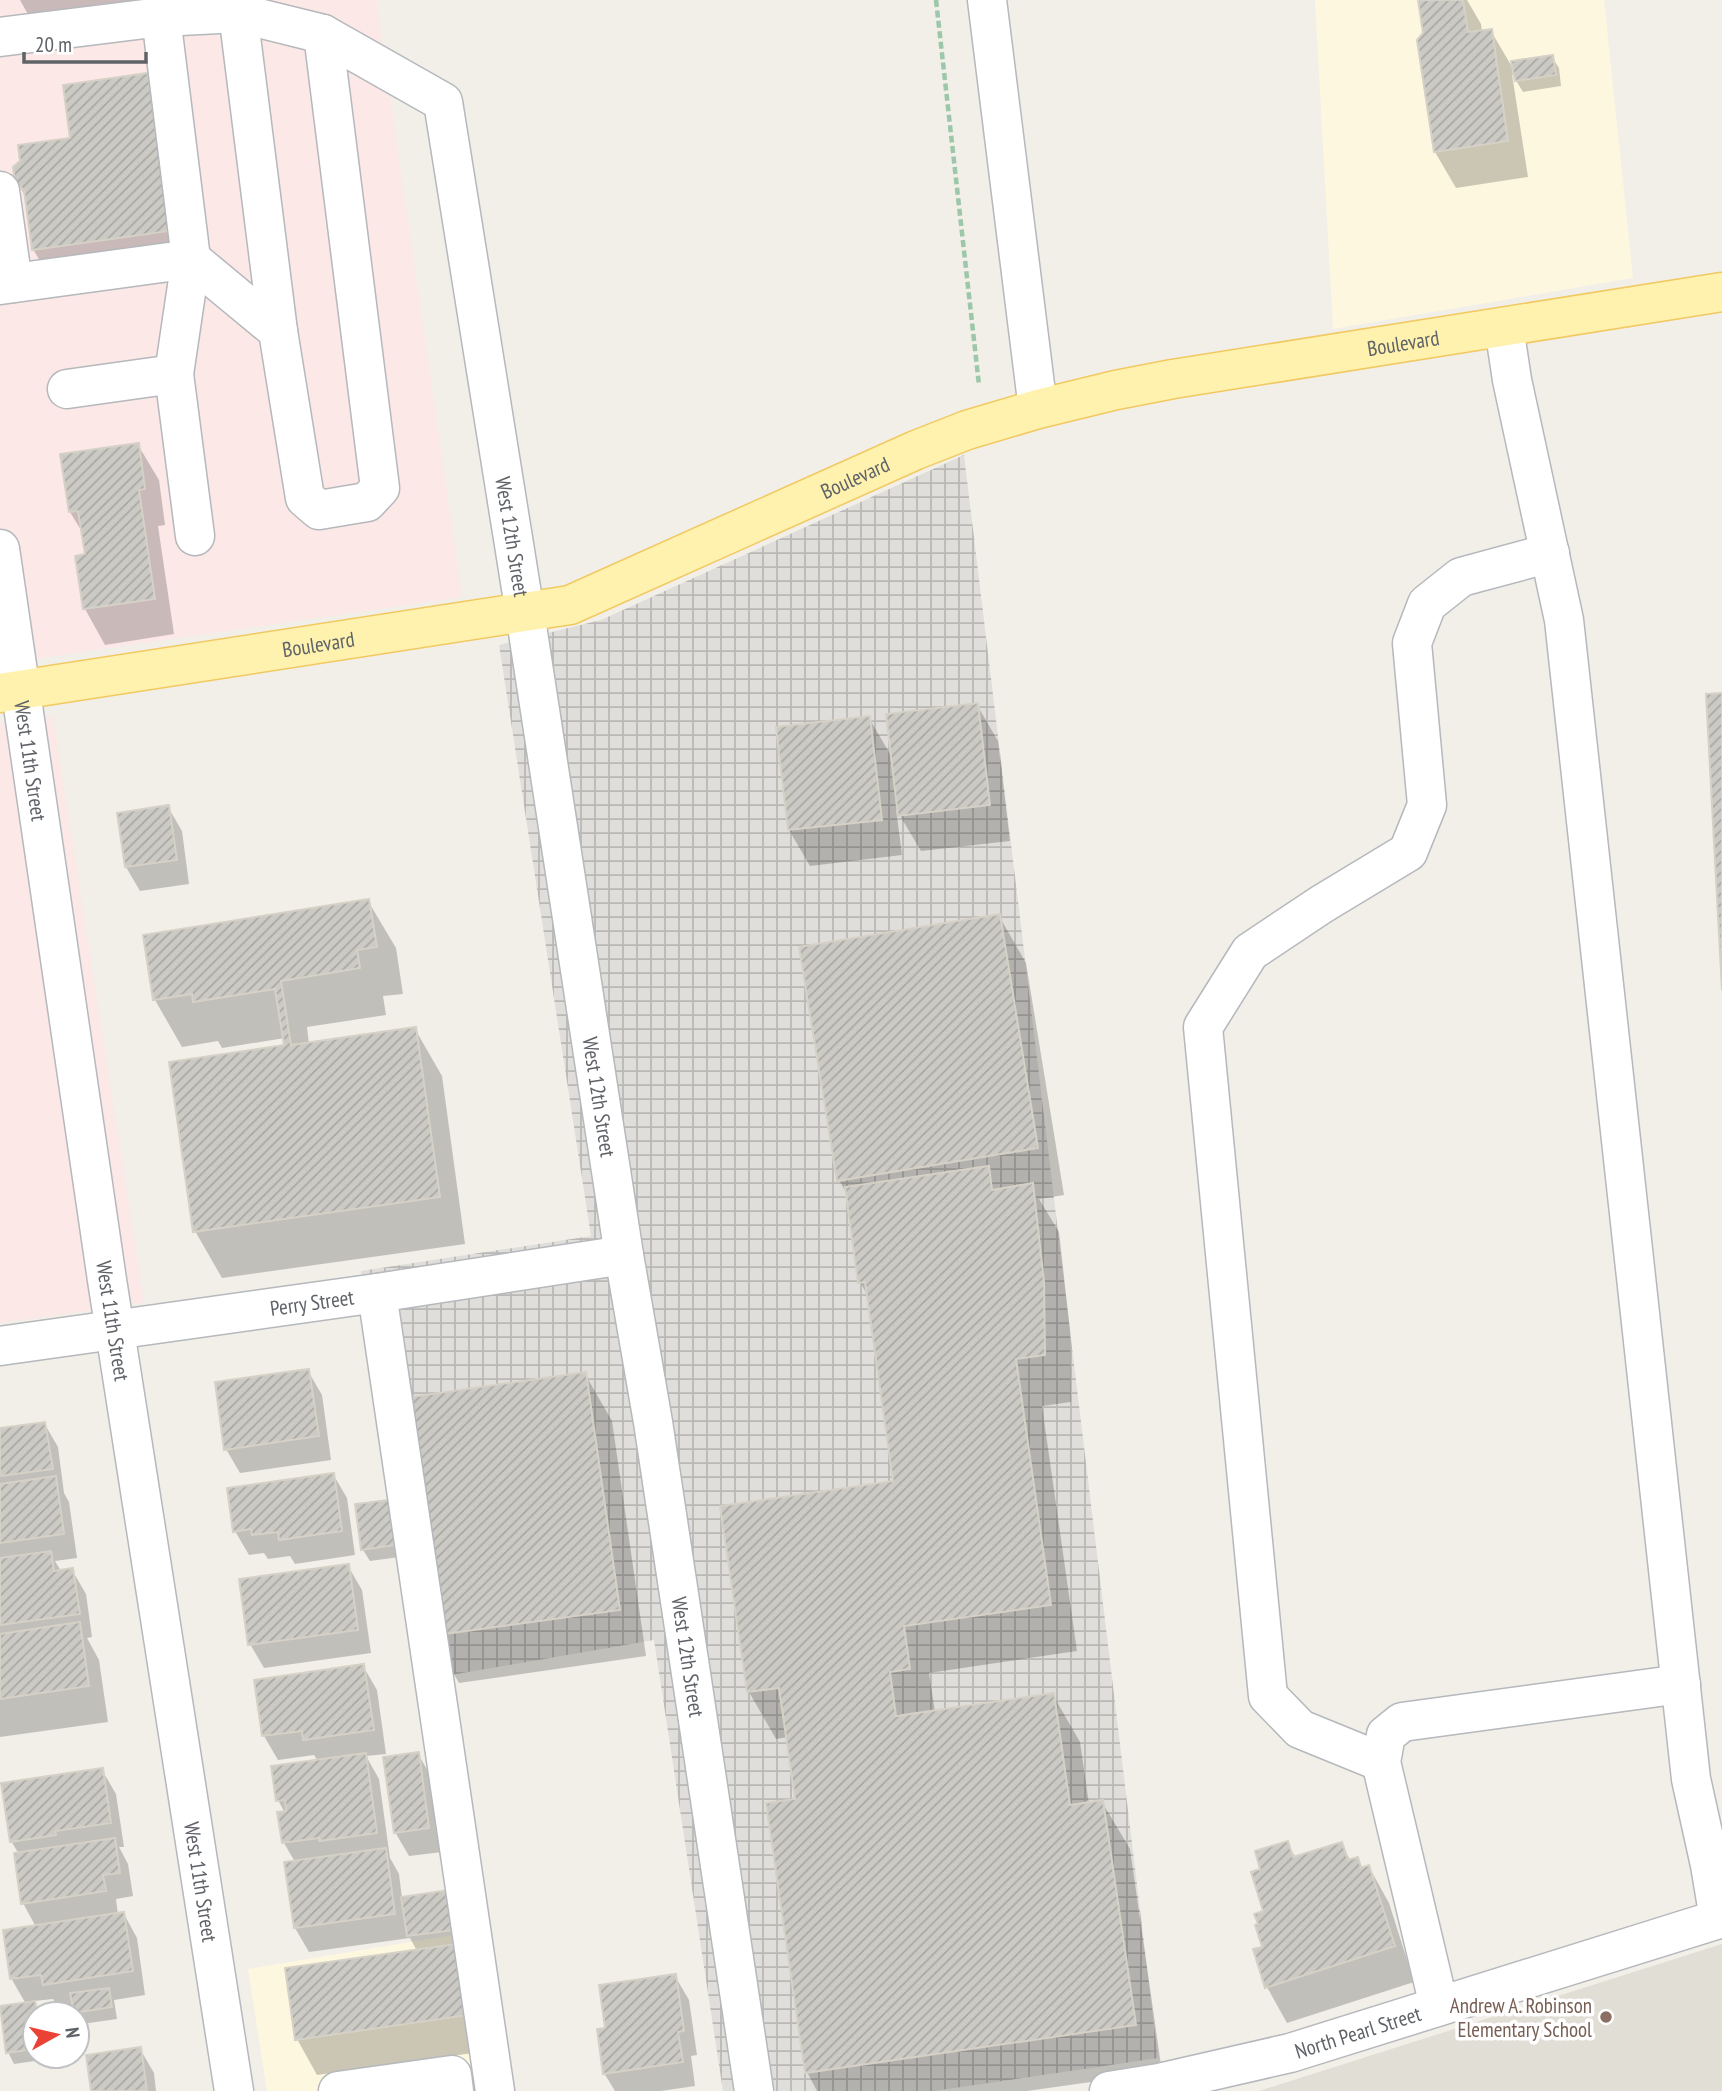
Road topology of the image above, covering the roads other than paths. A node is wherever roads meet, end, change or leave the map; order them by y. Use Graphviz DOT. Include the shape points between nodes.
graph roads {
  1 [pos="987,0"];
  2 [pos="238,13"];
  3 [pos="161,17"];
  4 [pos="323,34"];
  5 [pos="0,37"];
  6 [pos="0,191"];
  7 [pos="191,259"];
  8 [pos="6,284"];
  9 [pos="1722,292"];
  10 [pos="1504,327"];
  11 [pos="278,331"];
  12 [pos="174,374"];
  13 [pos="67,389"];
  14 [pos="1038,409"];
  15 [pos="195,536"];
  16 [pos="0,549"];
  17 [pos="1550,553"];
  18 [pos="525,613"];
  19 [pos="10,691"];
  20 [pos="624,1255"];
  21 [pos="377,1293"];
  22 [pos="115,1330"];
  23 [pos="0,1346"];
  24 [pos="1681,1684"];
  25 [pos="1381,1762"];
  26 [pos="1720,1919"];
  27 [pos="1439,2006"];
  28 [pos="234,2091"];
  29 [pos="338,2091"];
  30 [pos="454,2091"];
  31 [pos="495,2091"];
  32 [pos="754,2091"];
  33 [pos="1109,2091"];
  1 -- 14 [label="street"];
  2 -- 3 [label="street"];
  2 -- 4 [label="street"];
  2 -- 11 [label="street"];
  3 -- 5 [label="street"];
  3 -- 7 [label="street"];
  4 -- 11 [label="street" via="380,488 367,502 319,510 305,498"];
  4 -- 18 [label="street, West 12th Street" via="443,102"];
  6 -- 8 [label="street"];
  7 -- 8 [label="street"];
  7 -- 11 [label="street"];
  7 -- 12 [label="street"];
  9 -- 10 [label="main road, Boulevard"];
  10 -- 14 [label="main road, Boulevard" via="1173,379"];
  10 -- 17 [label="street"];
  12 -- 13 [label="street"];
  12 -- 15 [label="street"];
  14 -- 18 [label="main road, Boulevard" via="916,450 570,605"];
  16 -- 19 [label="street, West 11th Street"];
  17 -- 24 [label="street" via="1564,620"];
  17 -- 25 [label="street" via="1461,577 1427,604 1412,643 1427,805 1408,852 1250,952 1203,1027 1268,1696 1300,1729"];
  18 -- 19 [label="main road, Boulevard"];
  18 -- 20 [label="street, West 12th Street"];
  19 -- 22 [label="street, West 11th Street"];
  20 -- 21 [label="street, Perry Street"];
  20 -- 32 [label="street, West 12th Street"];
  21 -- 22 [label="street, Perry Street"];
  21 -- 31 [label="street"];
  22 -- 23 [label="street, Perry Street"];
  22 -- 28 [label="street, West 11th Street"];
  24 -- 25 [label="street" via="1402,1722 1386,1735"];
  24 -- 26 [label="street" via="1691,1779"];
  25 -- 27 [label="street"];
  26 -- 27 [label="street, North Pearl Street"];
  27 -- 33 [label="street, North Pearl Street" via="1290,2053"];
  29 -- 30 [label="street" via="452,2075"];
}
